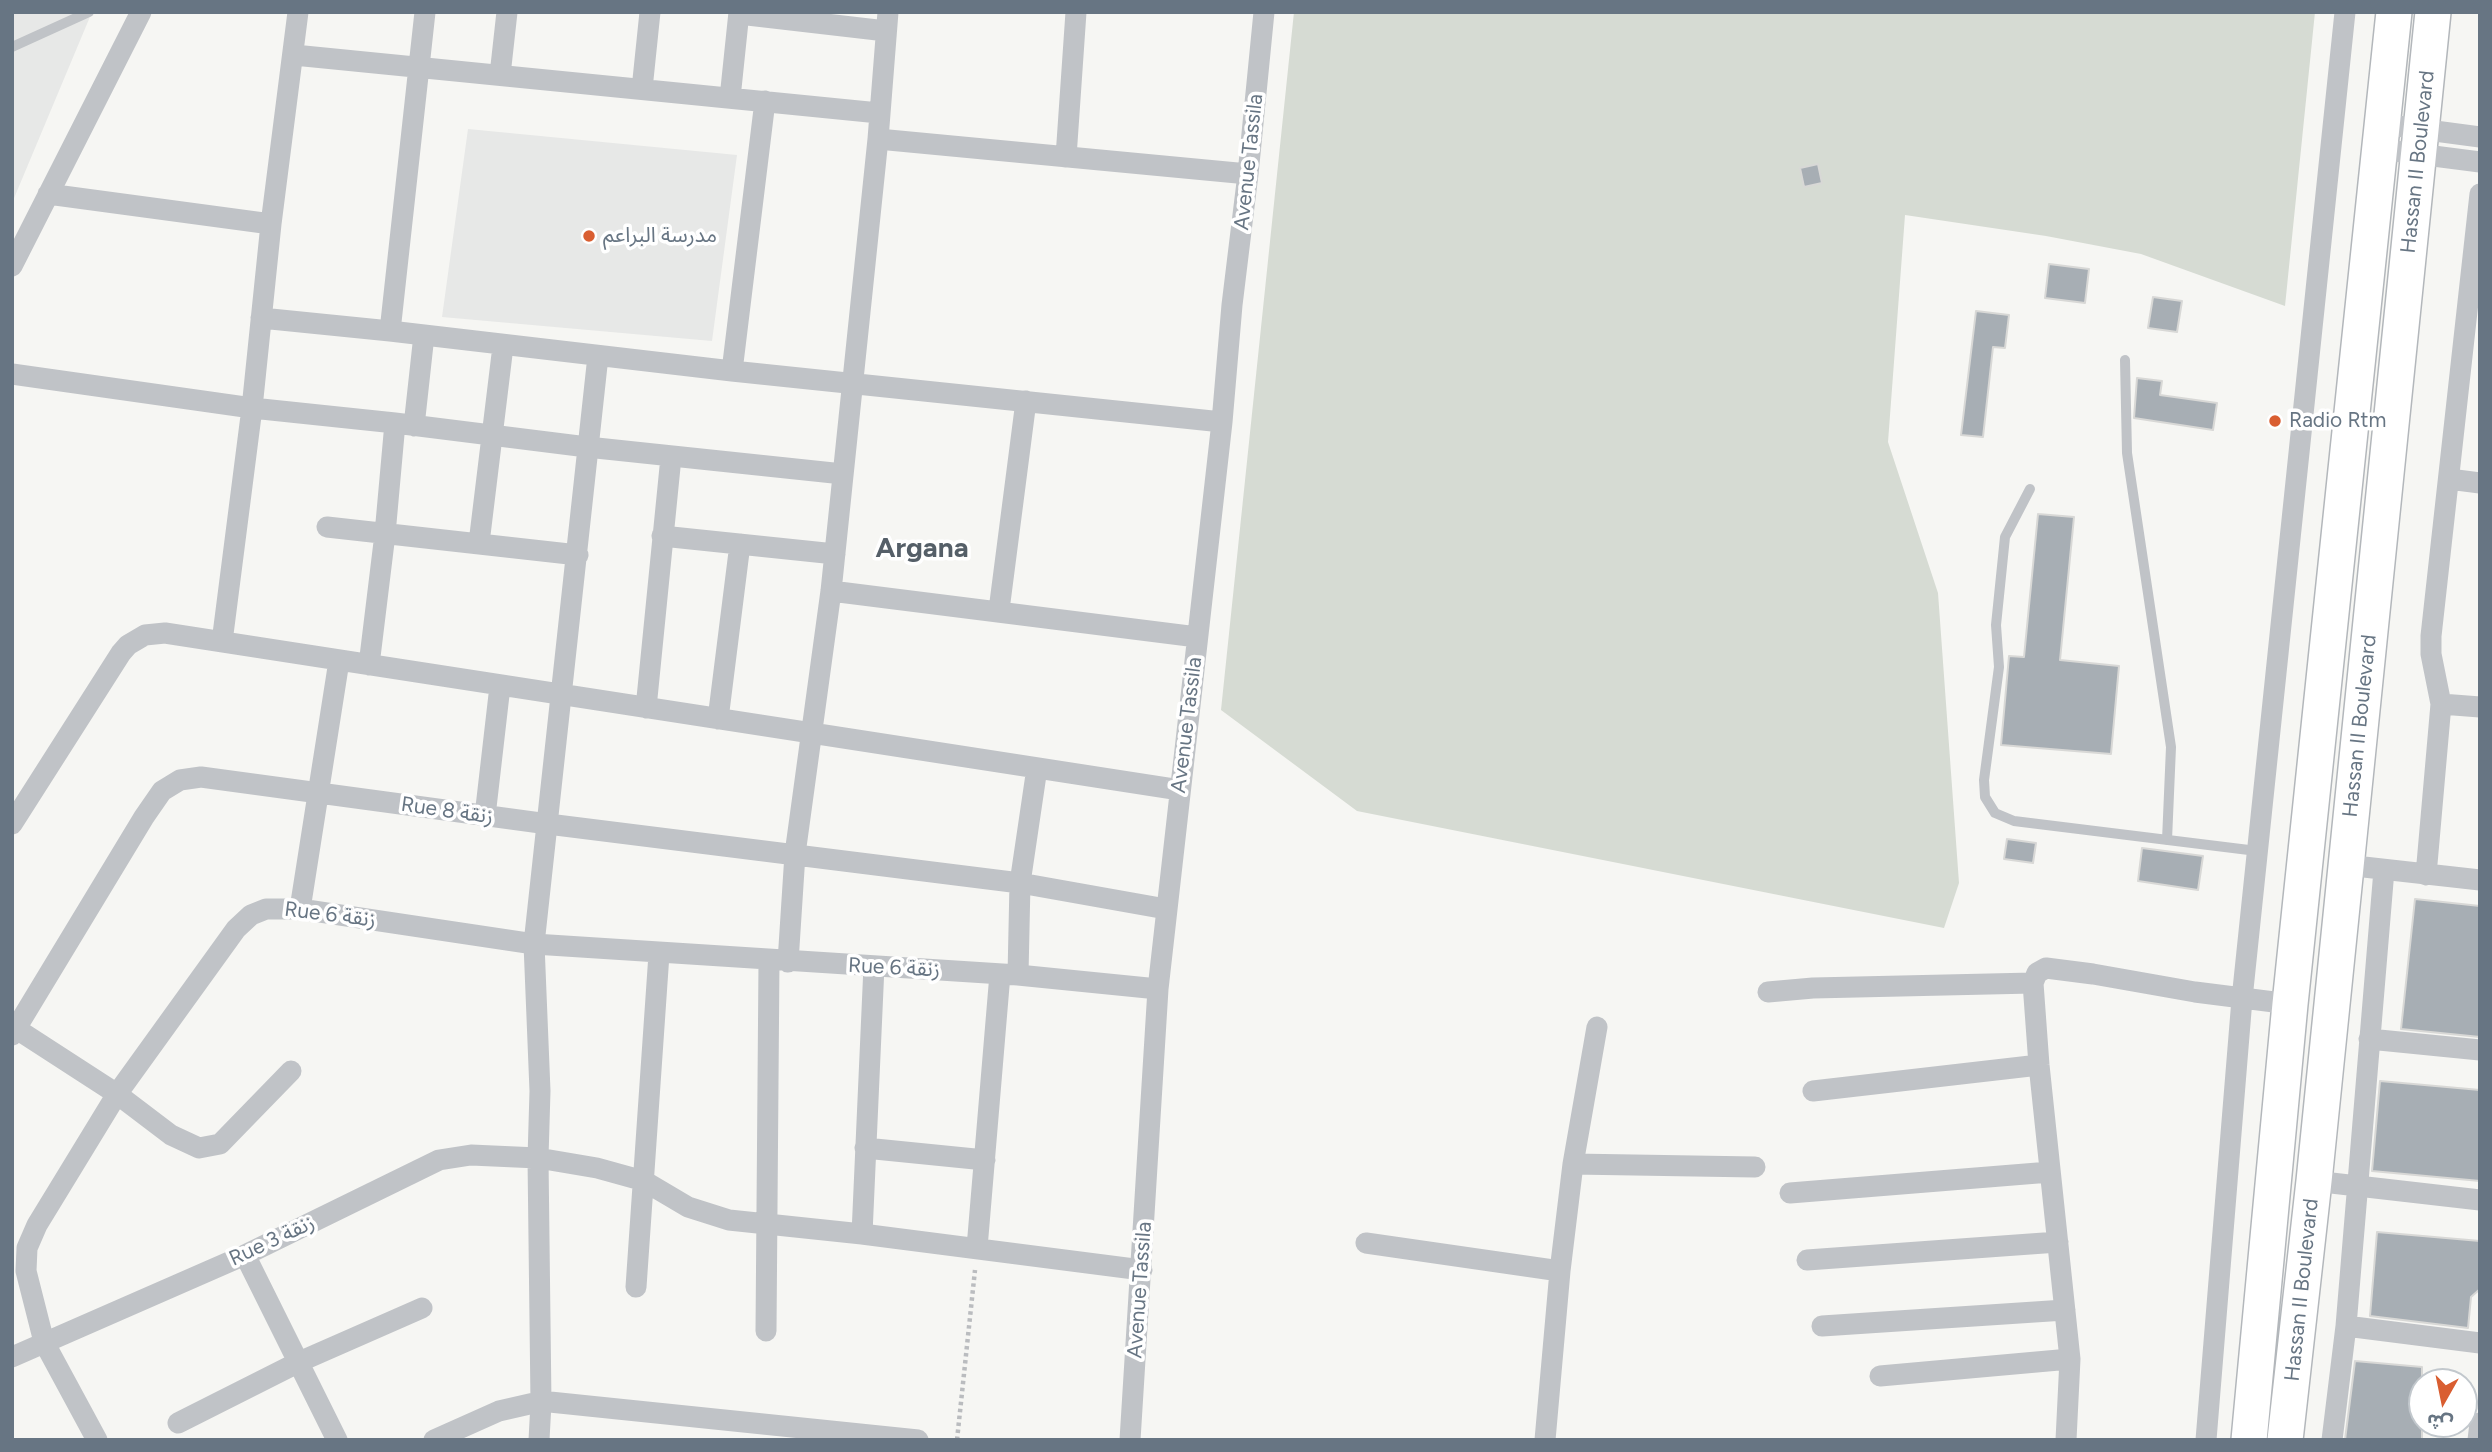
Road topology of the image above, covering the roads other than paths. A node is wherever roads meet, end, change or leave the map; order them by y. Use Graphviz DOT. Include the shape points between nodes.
graph roads {
  1 [pos="89,12"];
  2 [pos="141,12"];
  3 [pos="298,12"];
  4 [pos="425,12"];
  5 [pos="508,12"];
  6 [pos="650,12"];
  7 [pos="1076,12"];
  8 [pos="1264,12"];
  9 [pos="2345,12"];
  10 [pos="2394,12"];
  11 [pos="2433,12"];
  12 [pos="739,13"];
  13 [pos="887,22"];
  14 [pos="12,47"];
  15 [pos="294,55"];
  16 [pos="419,68"];
  17 [pos="500,75"];
  18 [pos="642,89"];
  19 [pos="730,98"];
  20 [pos="765,101"];
  21 [pos="879,113"];
  22 [pos="2381,137"];
  23 [pos="2480,137"];
  24 [pos="878,139"];
  25 [pos="2420,142"];
  26 [pos="1066,157"];
  27 [pos="2480,162"];
  28 [pos="1248,174"];
  29 [pos="48,194"];
  30 [pos="2480,194"];
  31 [pos="271,224"];
  32 [pos="12,266"];
  33 [pos="2474,307"];
  34 [pos="261,318"];
  35 [pos="390,331"];
  36 [pos="424,335"];
  37 [pos="503,346"];
  38 [pos="598,356"];
  39 [pos="2125,360"];
  40 [pos="732,371"];
  41 [pos="12,374"];
  42 [pos="852,383"];
  43 [pos="1026,401"];
  44 [pos="252,408"];
  45 [pos="1222,422"];
  46 [pos="404,425"];
  47 [pos="491,436"];
  48 [pos="587,447"];
  49 [pos="671,457"];
  50 [pos="843,474"];
  51 [pos="2449,479"];
  52 [pos="2480,483"];
  53 [pos="2030,489"];
  54 [pos="327,527"];
  55 [pos="385,534"];
  56 [pos="662,536"];
  57 [pos="479,543"];
  58 [pos="740,544"];
  59 [pos="835,554"];
  60 [pos="578,555"];
  61 [pos="831,591"];
  62 [pos="999,610"];
  63 [pos="1197,637"];
  64 [pos="222,642"];
  65 [pos="339,661"];
  66 [pos="369,665"];
  67 [pos="500,686"];
  68 [pos="561,695"];
  69 [pos="2441,704"];
  70 [pos="2480,707"];
  71 [pos="646,708"];
  72 [pos="718,719"];
  73 [pos="811,733"];
  74 [pos="1037,768"];
  75 [pos="1180,790"];
  76 [pos="318,793"];
  77 [pos="485,816"];
  78 [pos="12,824"];
  79 [pos="548,824"];
  80 [pos="2167,840"];
  81 [pos="2257,851"];
  82 [pos="795,854"];
  83 [pos="2346,865"];
  84 [pos="2384,870"];
  85 [pos="2426,874"];
  86 [pos="2480,880"];
  87 [pos="1020,883"];
  88 [pos="300,909"];
  89 [pos="1166,909"];
  90 [pos="534,944"];
  91 [pos="659,954"];
  92 [pos="778,961"];
  93 [pos="874,966"];
  94 [pos="1009,974"];
  95 [pos="2032,984"];
  96 [pos="1158,989"];
  97 [pos="1768,992"];
  98 [pos="2242,999"];
  99 [pos="2290,1004"];
  100 [pos="1597,1027"];
  101 [pos="14,1030"];
  102 [pos="2369,1039"];
  103 [pos="2480,1050"];
  104 [pos="2039,1065"];
  105 [pos="291,1071"];
  106 [pos="1813,1091"];
  107 [pos="117,1094"];
  108 [pos="865,1148"];
  109 [pos="538,1158"];
  110 [pos="985,1160"];
  111 [pos="1573,1164"];
  112 [pos="1755,1167"];
  113 [pos="2050,1172"];
  114 [pos="644,1181"];
  115 [pos="2314,1181"];
  116 [pos="2357,1186"];
  117 [pos="1790,1193"];
  118 [pos="2480,1200"];
  119 [pos="765,1223"];
  120 [pos="862,1234"];
  121 [pos="2058,1242"];
  122 [pos="1366,1243"];
  123 [pos="977,1248"];
  124 [pos="245,1255"];
  125 [pos="1807,1260"];
  126 [pos="1142,1270"];
  127 [pos="1560,1271"];
  128 [pos="636,1287"];
  129 [pos="422,1308"];
  130 [pos="2065,1310"];
  131 [pos="1822,1326"];
  132 [pos="2346,1326"];
  133 [pos="766,1331"];
  134 [pos="44,1342"];
  135 [pos="2480,1343"];
  136 [pos="12,1357"];
  137 [pos="2070,1359"];
  138 [pos="299,1362"];
  139 [pos="1880,1376"];
  140 [pos="541,1403"];
  141 [pos="178,1423"];
  142 [pos="2480,1423"];
  143 [pos="712,1429"];
  144 [pos="803,1434"];
  145 [pos="445,1437"];
  146 [pos="896,1439"];
  147 [pos="97,1440"];
  148 [pos="337,1440"];
  149 [pos="539,1440"];
  150 [pos="918,1440"];
  151 [pos="1130,1440"];
  152 [pos="1545,1440"];
  153 [pos="2066,1440"];
  154 [pos="2206,1440"];
  155 [pos="2249,1440"];
  156 [pos="2285,1440"];
  157 [pos="2332,1440"];
  158 [pos="2478,1440"];
  1 -- 14 [label="lane"];
  2 -- 29 [label="street"];
  3 -- 15 [label="street"];
  4 -- 16 [label="street"];
  5 -- 17 [label="street"];
  6 -- 18 [label="street"];
  7 -- 26 [label="street"];
  8 -- 28 [label="street, Avenue Tassila"];
  9 -- 81 [label="street"];
  10 -- 22 [label="main road, Hassan II Boulevard"];
  11 -- 25 [label="main road, Hassan II Boulevard"];
  12 -- 13 [label="street"];
  12 -- 19 [label="street"];
  13 -- 21 [label="street"];
  15 -- 16 [label="street"];
  15 -- 31 [label="street"];
  16 -- 17 [label="street"];
  16 -- 35 [label="street"];
  17 -- 18 [label="street"];
  18 -- 19 [label="street"];
  19 -- 20 [label="street"];
  20 -- 21 [label="street"];
  20 -- 40 [label="street"];
  21 -- 24 [label="street"];
  22 -- 25 [label="street"];
  22 -- 99 [label="main road, Hassan II Boulevard"];
  23 -- 25 [label="street"];
  24 -- 26 [label="street"];
  24 -- 42 [label="street"];
  25 -- 27 [label="street"];
  25 -- 83 [label="main road, Hassan II Boulevard"];
  26 -- 28 [label="street"];
  28 -- 45 [label="street, Avenue Tassila"];
  29 -- 31 [label="street"];
  29 -- 32 [label="street"];
  30 -- 33 [label="street"];
  31 -- 34 [label="street"];
  33 -- 51 [label="street"];
  34 -- 35 [label="street"];
  34 -- 44 [label="street"];
  35 -- 36 [label="street"];
  36 -- 37 [label="street"];
  36 -- 46 [label="street"];
  37 -- 38 [label="street"];
  37 -- 47 [label="street"];
  38 -- 40 [label="street"];
  38 -- 48 [label="street"];
  39 -- 80 [label="lane" via="2127,453 2171,747"];
  40 -- 42 [label="street"];
  41 -- 44 [label="street"];
  42 -- 43 [label="street"];
  42 -- 50 [label="street"];
  43 -- 45 [label="street"];
  43 -- 62 [label="street"];
  44 -- 46 [label="street"];
  44 -- 64 [label="street"];
  45 -- 63 [label="street, Avenue Tassila"];
  46 -- 47 [label="street"];
  46 -- 55 [label="street"];
  47 -- 48 [label="street"];
  47 -- 57 [label="street"];
  48 -- 49 [label="street"];
  48 -- 60 [label="street"];
  49 -- 50 [label="street"];
  49 -- 56 [label="street"];
  50 -- 59 [label="street"];
  51 -- 52 [label="street"];
  51 -- 69 [label="street" via="2431,636"];
  53 -- 80 [label="lane" via="2005,537 1996,625 1999,667 1985,797 1995,813 2014,821"];
  54 -- 55 [label="street"];
  55 -- 57 [label="street"];
  55 -- 66 [label="street"];
  56 -- 58 [label="street"];
  56 -- 71 [label="street"];
  57 -- 60 [label="street"];
  58 -- 59 [label="street"];
  58 -- 72 [label="street"];
  59 -- 61 [label="street"];
  60 -- 68 [label="street"];
  61 -- 62 [label="street"];
  61 -- 73 [label="street"];
  62 -- 63 [label="street"];
  63 -- 75 [label="street, Avenue Tassila"];
  64 -- 65 [label="street"];
  64 -- 78 [label="street" via="155,633 128,645"];
  65 -- 66 [label="street"];
  65 -- 76 [label="street"];
  66 -- 67 [label="street"];
  67 -- 68 [label="street"];
  67 -- 77 [label="street"];
  68 -- 71 [label="street"];
  68 -- 79 [label="street"];
  69 -- 70 [label="street"];
  69 -- 85 [label="street"];
  71 -- 72 [label="street"];
  72 -- 73 [label="street"];
  73 -- 74 [label="street"];
  73 -- 82 [label="street"];
  74 -- 75 [label="street"];
  74 -- 87 [label="street"];
  75 -- 89 [label="street, Avenue Tassila"];
  76 -- 77 [label="street, Rue 8 زنقة"];
  76 -- 88 [label="street"];
  76 -- 101 [label="street, Rue 8 زنقة" via="201,777 180,780 162,791"];
  77 -- 79 [label="street, Rue 8 زنقة"];
  79 -- 82 [label="street, Rue 8 زنقة"];
  79 -- 90 [label="street"];
  80 -- 81 [label="lane"];
  81 -- 98 [label="street"];
  82 -- 87 [label="street, Rue 8 زنقة"];
  82 -- 92 [label="street"];
  83 -- 84 [label="street"];
  83 -- 115 [label="main road, Hassan II Boulevard"];
  84 -- 85 [label="street"];
  84 -- 102 [label="street"];
  85 -- 86 [label="street"];
  87 -- 89 [label="street, Rue 8 زنقة"];
  87 -- 94 [label="street"];
  88 -- 90 [label="street, Rue 6 زنقة"];
  88 -- 107 [label="street, Rue 6 زنقة" via="266,909 236,929"];
  89 -- 96 [label="street, Avenue Tassila"];
  90 -- 91 [label="street, Rue 6 زنقة"];
  90 -- 109 [label="street"];
  91 -- 92 [label="street, Rue 6 زنقة"];
  91 -- 114 [label="street"];
  92 -- 93 [label="street, Rue 6 زنقة"];
  92 -- 119 [label="street"];
  93 -- 94 [label="street, Rue 6 زنقة"];
  93 -- 108 [label="street"];
  94 -- 96 [label="street, Rue 6 زنقة"];
  94 -- 110 [label="street"];
  95 -- 97 [label="street"];
  95 -- 98 [label="street" via="2046,968"];
  95 -- 104 [label="street"];
  96 -- 126 [label="street, Avenue Tassila"];
  98 -- 99 [label="street"];
  98 -- 154 [label="street"];
  99 -- 155 [label="main road, Hassan II Boulevard"];
  100 -- 111 [label="street"];
  101 -- 107 [label="street"];
  102 -- 103 [label="street"];
  102 -- 116 [label="street"];
  104 -- 106 [label="street"];
  104 -- 113 [label="street"];
  105 -- 107 [label="street" via="220,1144 199,1147 171,1135"];
  107 -- 134 [label="street, Rue 6 زنقة" via="27,1248 26,1271"];
  108 -- 110 [label="street"];
  108 -- 120 [label="street"];
  109 -- 114 [label="street, Rue 3 زنقة"];
  109 -- 124 [label="street, Rue 3 زنقة" via="471,1155 439,1160"];
  109 -- 140 [label="street"];
  110 -- 123 [label="street"];
  111 -- 112 [label="street"];
  111 -- 127 [label="street"];
  113 -- 117 [label="street"];
  113 -- 121 [label="street"];
  114 -- 119 [label="street, Rue 3 زنقة" via="706,1214"];
  114 -- 128 [label="street"];
  115 -- 116 [label="street"];
  115 -- 156 [label="main road, Hassan II Boulevard"];
  116 -- 118 [label="street"];
  116 -- 132 [label="street"];
  119 -- 120 [label="street, Rue 3 زنقة"];
  119 -- 133 [label="street"];
  120 -- 123 [label="street, Rue 3 زنقة"];
  121 -- 125 [label="street"];
  121 -- 130 [label="street"];
  122 -- 127 [label="street"];
  123 -- 126 [label="street, Rue 3 زنقة"];
  124 -- 134 [label="street, Rue 3 زنقة"];
  124 -- 138 [label="street"];
  126 -- 151 [label="street, Avenue Tassila"];
  127 -- 152 [label="street"];
  129 -- 138 [label="street"];
  130 -- 131 [label="street"];
  130 -- 137 [label="street"];
  132 -- 135 [label="street"];
  132 -- 157 [label="street"];
  134 -- 136 [label="street, Rue 3 زنقة"];
  134 -- 147 [label="street, Rue 6 زنقة"];
  137 -- 139 [label="street"];
  137 -- 153 [label="street"];
  138 -- 141 [label="street"];
  138 -- 148 [label="street"];
  140 -- 143 [label="street" via="567,1403"];
  140 -- 145 [label="street" via="499,1411"];
  140 -- 149 [label="street"];
  142 -- 158 [label="street"];
  143 -- 144 [label="street"];
  144 -- 146 [label="street"];
  146 -- 150 [label="street"];
}
